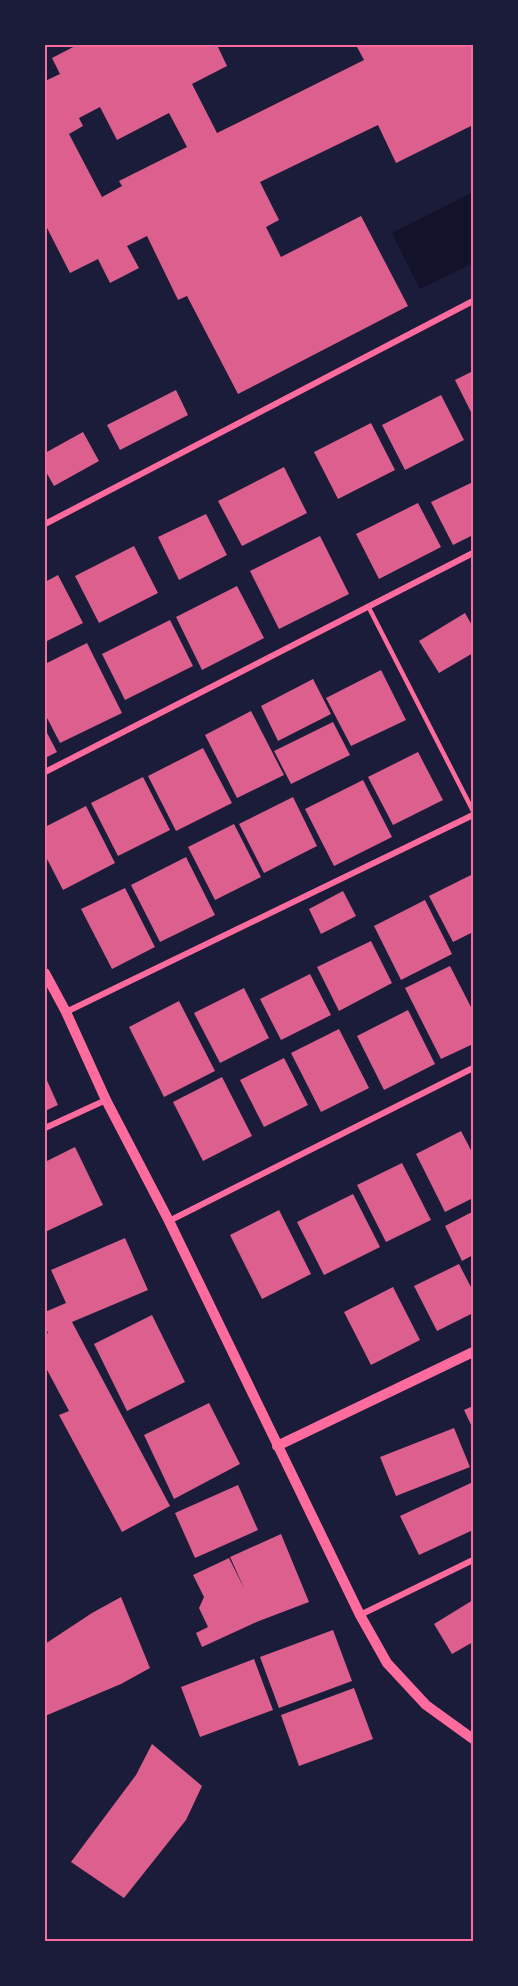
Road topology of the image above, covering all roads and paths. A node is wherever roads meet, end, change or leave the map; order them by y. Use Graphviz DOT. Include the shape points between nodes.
graph roads {
  1 [pos="473,301"];
  2 [pos="45,524"];
  3 [pos="473,553"];
  4 [pos="368,606"];
  5 [pos="45,772"];
  6 [pos="473,813"];
  7 [pos="45,973"];
  8 [pos="66,1012"];
  9 [pos="473,1068"];
  10 [pos="106,1100"];
  11 [pos="45,1128"];
  12 [pos="169,1221"];
  13 [pos="473,1352"];
  14 [pos="277,1446"];
  15 [pos="473,1560"];
  16 [pos="360,1615"];
  17 [pos="473,1739"];
  1 -- 2 [label="street"];
  3 -- 4 [label="street"];
  4 -- 5 [label="street"];
  4 -- 6 [label="lane"];
  6 -- 8 [label="street"];
  7 -- 8 [label="street"];
  8 -- 10 [label="street"];
  9 -- 12 [label="street"];
  10 -- 11 [label="street"];
  10 -- 12 [label="street"];
  12 -- 14 [label="street"];
  13 -- 14 [label="street"];
  14 -- 16 [label="street"];
  15 -- 16 [label="street"];
  16 -- 17 [label="street" via="387,1663 426,1705"];
}
